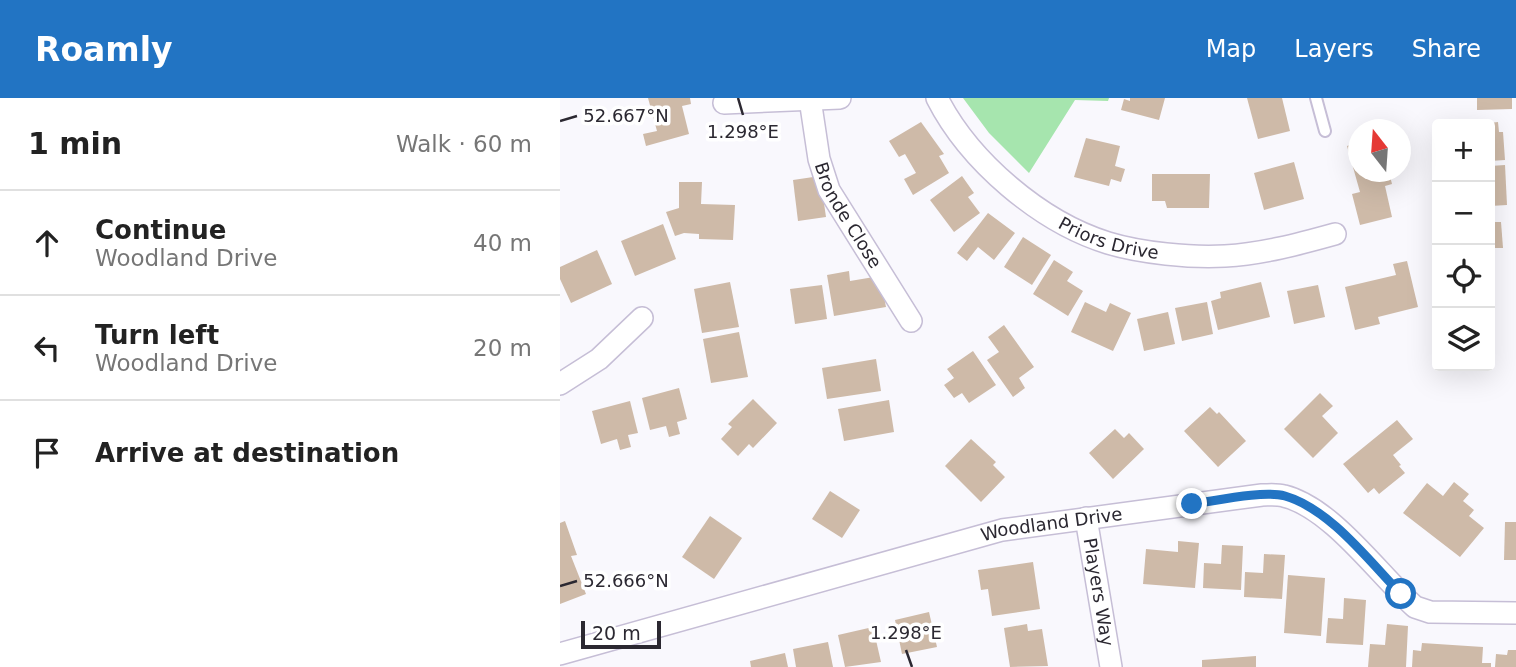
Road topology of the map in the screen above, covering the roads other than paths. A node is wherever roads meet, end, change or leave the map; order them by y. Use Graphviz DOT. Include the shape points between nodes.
graph roads {
  1 [pos="840,98"];
  2 [pos="936,98"];
  3 [pos="1316,98"];
  4 [pos="810,99"];
  5 [pos="724,103"];
  6 [pos="1325,131"];
  7 [pos="1335,234"];
  8 [pos="642,318"];
  9 [pos="911,321"];
  10 [pos="560,384"];
  11 [pos="1086,518"];
  12 [pos="1516,613"];
  13 [pos="560,654"];
  14 [pos="1111,667"];
  1 -- 4 [label="street"];
  2 -- 7 [label="street, Priors Drive" via="969,146 1007,186 1057,221 1108,243 1163,253 1224,256"];
  3 -- 6 [label="lane"];
  4 -- 5 [label="street"];
  4 -- 9 [label="street, Bronde Close" via="829,190"];
  8 -- 10 [label="street" via="599,359"];
  11 -- 12 [label="street, Woodland Drive" via="1283,496 1338,528 1415,607 1430,612"];
  11 -- 13 [label="street, Woodland Drive" via="1003,530"];
  11 -- 14 [label="street, Players Way"];
}
